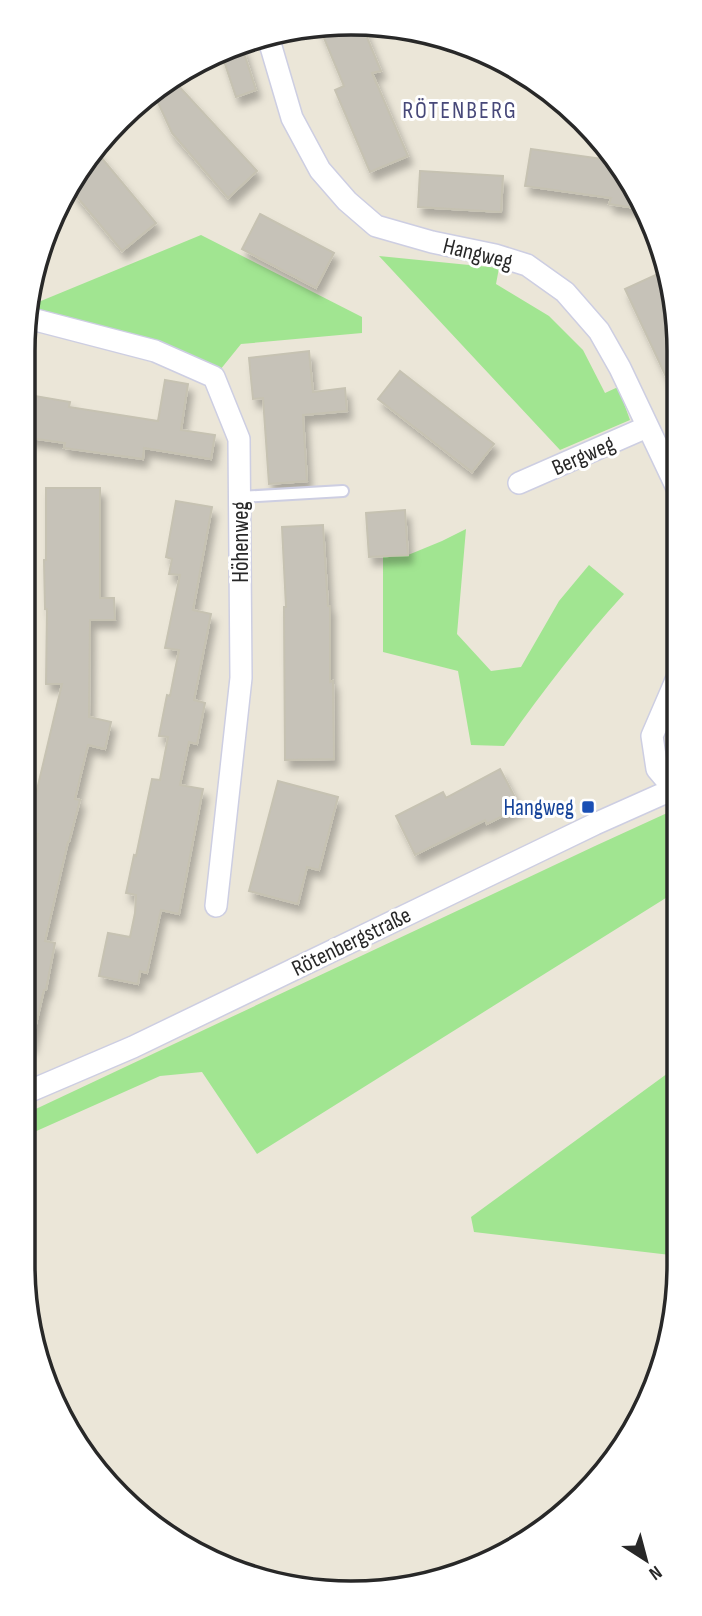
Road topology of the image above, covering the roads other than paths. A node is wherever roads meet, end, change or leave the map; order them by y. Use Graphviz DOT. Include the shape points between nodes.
graph roads {
  1 [pos="271,46"];
  2 [pos="37,320"];
  3 [pos="647,427"];
  4 [pos="667,468"];
  5 [pos="519,483"];
  6 [pos="343,491"];
  7 [pos="239,497"];
  8 [pos="667,701"];
  9 [pos="667,778"];
  10 [pos="667,791"];
  11 [pos="216,906"];
  12 [pos="35,1089"];
  1 -- 3 [label="street, Hangweg" via="292,118 320,170 347,201 376,226 527,265 565,292 599,331"];
  2 -- 7 [label="street, Höhenweg" via="155,351 214,377 239,439"];
  3 -- 4 [label="street, Hangweg"];
  3 -- 5 [label="street, Bergweg"];
  6 -- 7 [label="lane"];
  7 -- 11 [label="street, Höhenweg" via="241,678"];
  8 -- 9 [label="street" via="652,736 657,769"];
  10 -- 12 [label="street, Rötenbergstraße" via="133,1047"];
}
